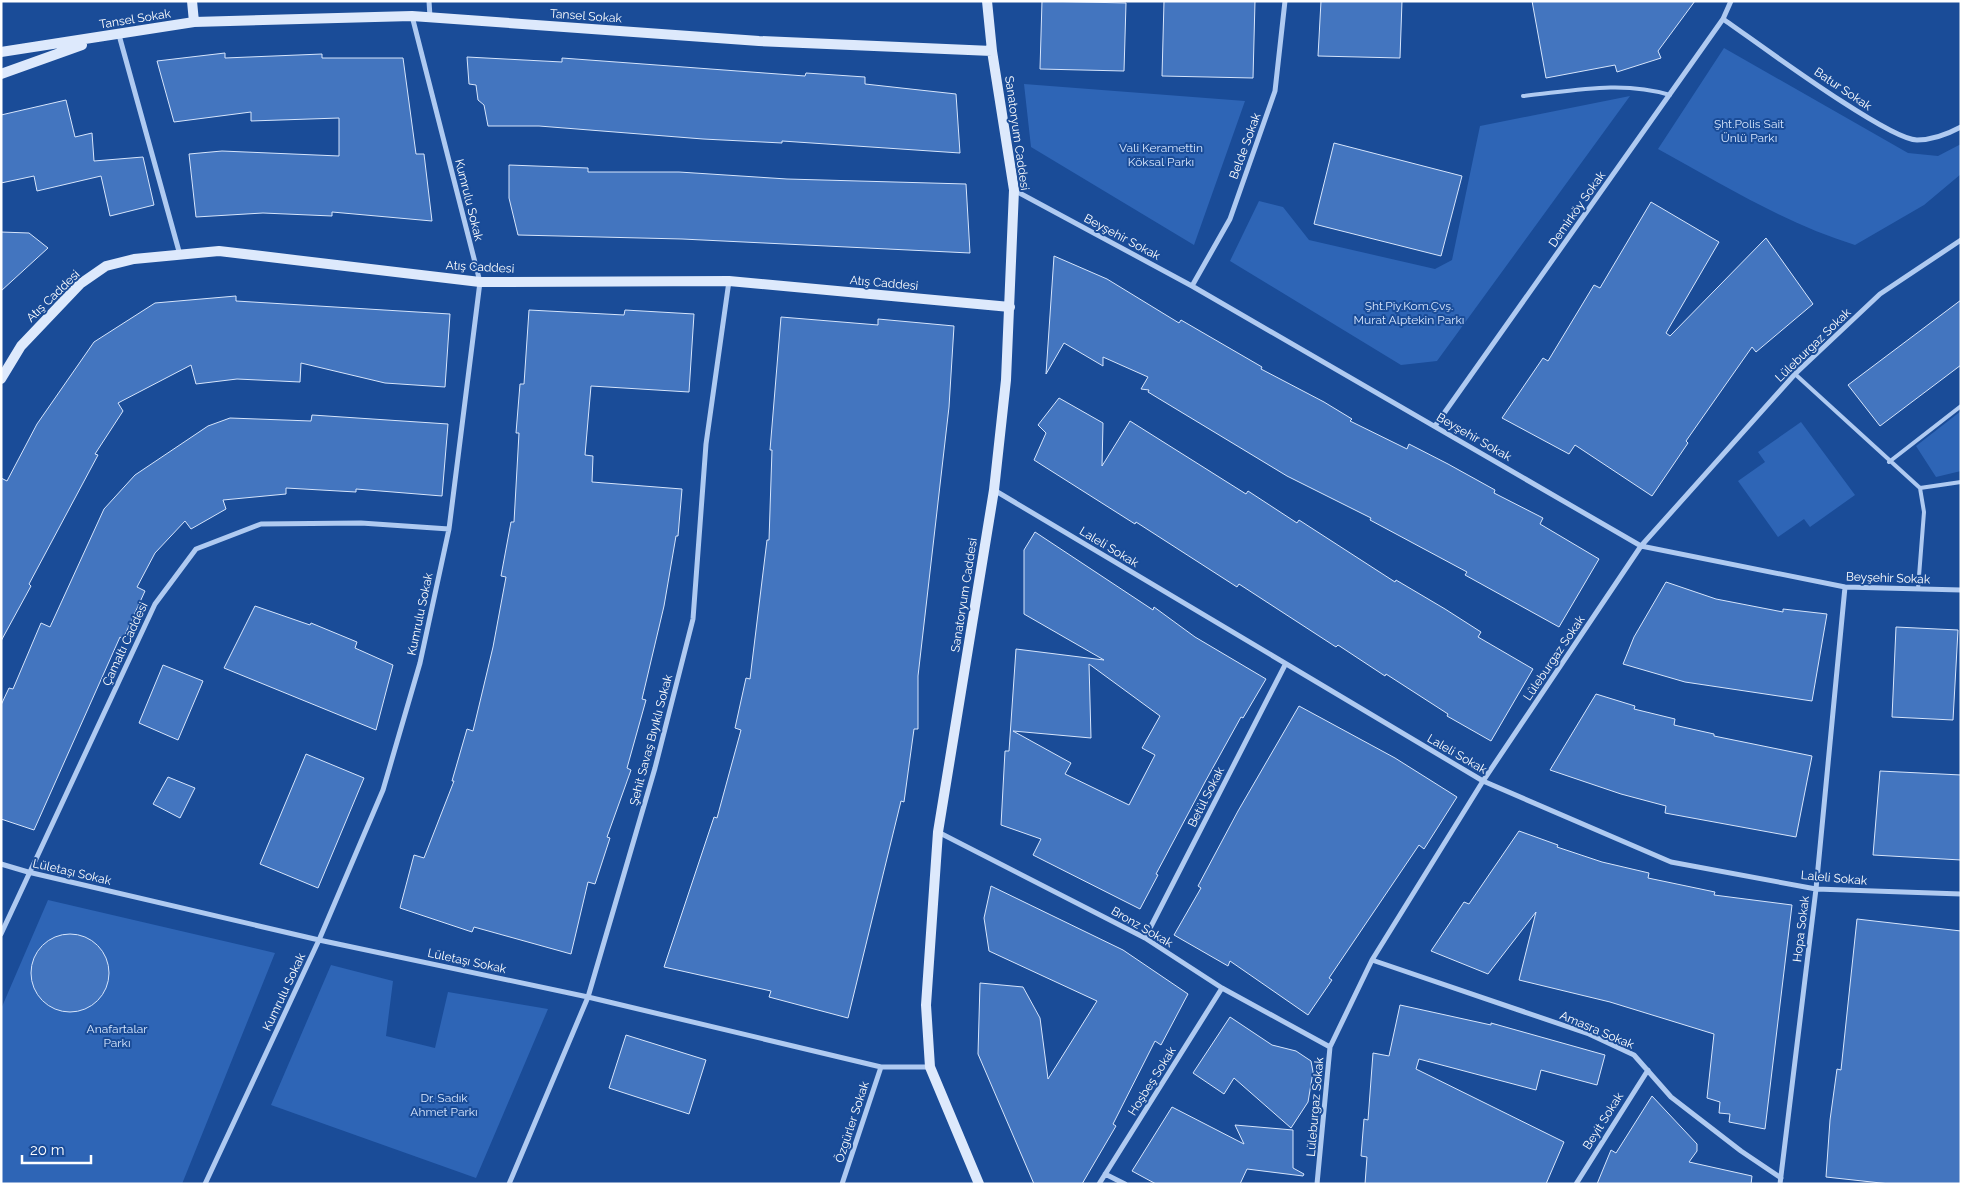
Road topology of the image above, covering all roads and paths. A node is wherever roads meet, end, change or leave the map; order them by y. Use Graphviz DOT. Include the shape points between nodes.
graph roads {
  1 [pos="192,1"];
  2 [pos="429,1"];
  3 [pos="987,1"];
  4 [pos="1285,1"];
  5 [pos="1731,1"];
  6 [pos="412,16"];
  7 [pos="430,18"];
  8 [pos="1723,19"];
  9 [pos="194,22"];
  10 [pos="119,35"];
  11 [pos="102,38"];
  12 [pos="992,51"];
  13 [pos="1,52"];
  14 [pos="1,58"];
  15 [pos="1,74"];
  16 [pos="1670,95"];
  17 [pos="1523,96"];
  18 [pos="1961,127"];
  19 [pos="1014,190"];
  20 [pos="1961,240"];
  21 [pos="180,255"];
  22 [pos="729,281"];
  23 [pos="480,282"];
  24 [pos="1192,286"];
  25 [pos="1010,307"];
  26 [pos="1795,374"];
  27 [pos="1,380"];
  28 [pos="1961,406"];
  29 [pos="1435,426"];
  30 [pos="1890,462"];
  31 [pos="1961,482"];
  32 [pos="1920,488"];
  33 [pos="994,490"];
  34 [pos="449,529"];
  35 [pos="1641,546"];
  36 [pos="1845,587"];
  37 [pos="1918,589"];
  38 [pos="1961,590"];
  39 [pos="1285,665"];
  40 [pos="1483,781"];
  41 [pos="938,832"];
  42 [pos="1,864"];
  43 [pos="28,872"];
  44 [pos="1816,889"];
  45 [pos="1961,894"];
  46 [pos="1,934"];
  47 [pos="1145,938"];
  48 [pos="319,940"];
  49 [pos="1372,960"];
  50 [pos="1222,988"];
  51 [pos="588,997"];
  52 [pos="1330,1047"];
  53 [pos="881,1067"];
  54 [pos="930,1067"];
  55 [pos="1648,1070"];
  56 [pos="1105,1174"];
  57 [pos="1780,1181"];
  58 [pos="205,1184"];
  59 [pos="509,1184"];
  60 [pos="842,1184"];
  61 [pos="979,1184"];
  62 [pos="1099,1184"];
  63 [pos="1126,1184"];
  64 [pos="1317,1184"];
  65 [pos="1576,1184"];
  1 -- 9 [label="street"];
  2 -- 7 [label="street"];
  3 -- 12 [label="street, Sanatoryum Caddesi"];
  4 -- 24 [label="street, Belde Sokak" via="1275,91 1230,219"];
  5 -- 8 [label="street, Demirköy Sokak"];
  6 -- 7 [label="street, Tansel Sokak"];
  6 -- 9 [label="street, Tansel Sokak"];
  6 -- 23 [label="street, Kumrulu Sokak"];
  7 -- 12 [label="street, Tansel Sokak" via="759,41"];
  8 -- 16 [label="street, Demirköy Sokak"];
  8 -- 18 [label="street, Batur Sokak" via="1882,128 1916,140 1947,134"];
  9 -- 10 [label="street, Tansel Sokak"];
  10 -- 11 [label="street, Tansel Sokak"];
  10 -- 21 [label="street"];
  11 -- 13 [label="street, Tansel Sokak"];
  11 -- 14 [label="street"];
  11 -- 15 [label="street"];
  12 -- 19 [label="street, Sanatoryum Caddesi"];
  16 -- 17 [label="lane" via="1621,87"];
  16 -- 29 [label="street, Demirköy Sokak"];
  19 -- 24 [label="street, Beyşehir Sokak"];
  19 -- 25 [label="street, Sanatoryum Caddesi"];
  20 -- 26 [label="street, Lüleburgaz Sokak" via="1880,294"];
  21 -- 23 [label="street, Atış Caddesi" via="219,251"];
  21 -- 27 [label="street, Atış Caddesi" via="134,259 106,266 80,284 21,346"];
  22 -- 23 [label="street, Atış Caddesi"];
  22 -- 25 [label="street, Atış Caddesi"];
  22 -- 51 [label="street, Şehit Savaş Bıyıklı Sokak" via="706,444 692,619 656,768"];
  23 -- 34 [label="street, Kumrulu Sokak"];
  24 -- 29 [label="street, Beyşehir Sokak"];
  25 -- 33 [label="street, Sanatoryum Caddesi"];
  26 -- 30 [label="lane"];
  26 -- 35 [label="street, Lüleburgaz Sokak"];
  28 -- 30 [label="lane"];
  29 -- 35 [label="street, Beyşehir Sokak"];
  30 -- 32 [label="lane"];
  31 -- 32 [label="lane"];
  32 -- 37 [label="lane" via="1924,512"];
  33 -- 39 [label="street, Laleli Sokak"];
  33 -- 41 [label="street, Sanatoryum Caddesi"];
  34 -- 43 [label="street, Çamaltı Caddesi" via="361,523 261,524 196,549 155,604"];
  34 -- 48 [label="street, Kumrulu Sokak" via="420,663 382,790"];
  35 -- 36 [label="street, Beyşehir Sokak"];
  35 -- 40 [label="street, Lüleburgaz Sokak"];
  36 -- 37 [label="street, Beyşehir Sokak"];
  36 -- 44 [label="street, Hopa Sokak"];
  37 -- 38 [label="street, Beyşehir Sokak"];
  39 -- 40 [label="street, Laleli Sokak"];
  39 -- 47 [label="street, Betül Sokak"];
  40 -- 44 [label="street, Laleli Sokak" via="1670,862"];
  40 -- 49 [label="street, Lüleburgaz Sokak"];
  41 -- 47 [label="street, Bronz Sokak"];
  41 -- 54 [label="street, Sanatoryum Caddesi" via="926,1005"];
  42 -- 43 [label="street, Lületaşı Sokak"];
  43 -- 46 [label="street, Çamaltı Caddesi"];
  43 -- 48 [label="street, Lületaşı Sokak"];
  44 -- 45 [label="street, Laleli Sokak"];
  44 -- 57 [label="street, Hopa Sokak"];
  47 -- 50 [label="street, Bronz Sokak"];
  48 -- 51 [label="street, Lületaşı Sokak"];
  48 -- 58 [label="street, Kumrulu Sokak"];
  49 -- 52 [label="street, Lüleburgaz Sokak"];
  49 -- 55 [label="street, Amasra Sokak" via="1589,1034 1634,1055"];
  50 -- 52 [label="street, Bronz Sokak"];
  50 -- 56 [label="street, Hoşbeş Sokak"];
  51 -- 53 [label="street, Lületaşı Sokak"];
  51 -- 59 [label="street, Şehit Savaş Bıyıklı Sokak"];
  52 -- 64 [label="street, Lüleburgaz Sokak"];
  53 -- 54 [label="street, Lületaşı Sokak"];
  53 -- 60 [label="street, Özgürler Sokak"];
  54 -- 61 [label="street, Sanatoryum Caddesi"];
  55 -- 57 [label="street, Amasra Sokak" via="1671,1097"];
  55 -- 65 [label="street, Beyit Sokak"];
  56 -- 62 [label="street, Hoşbeş Sokak"];
  56 -- 63 [label="street"];
}
